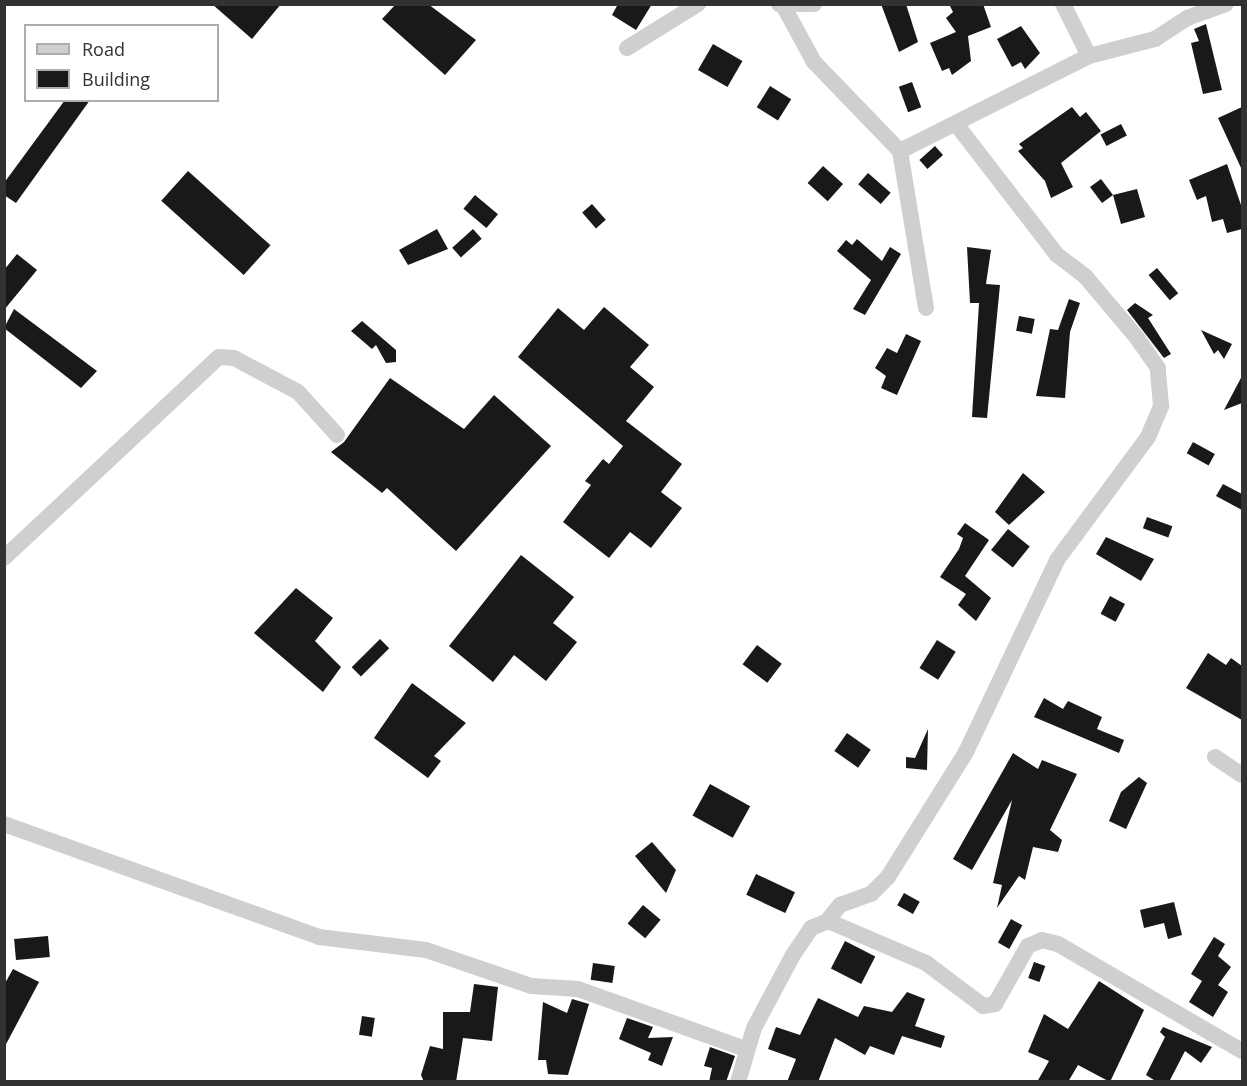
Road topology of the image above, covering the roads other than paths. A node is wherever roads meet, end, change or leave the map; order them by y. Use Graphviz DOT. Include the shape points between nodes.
graph roads {
  1 [pos="698,4"];
  2 [pos="814,4"];
  3 [pos="1063,4"];
  4 [pos="1226,4"];
  5 [pos="782,6"];
  6 [pos="627,48"];
  7 [pos="1089,56"];
  8 [pos="956,124"];
  9 [pos="900,151"];
  10 [pos="926,308"];
  11 [pos="337,435"];
  12 [pos="4,558"];
  13 [pos="1215,757"];
  14 [pos="1242,775"];
  15 [pos="4,824"];
  16 [pos="827,921"];
  17 [pos="746,1049"];
  18 [pos="1242,1051"];
  19 [pos="738,1082"];
  1 -- 6 [label="street"];
  2 -- 5 [label="street"];
  3 -- 7 [label="street"];
  4 -- 7 [label="street" via="1187,18 1155,39"];
  5 -- 9 [label="street" via="814,62"];
  7 -- 8 [label="street"];
  8 -- 9 [label="street"];
  8 -- 16 [label="street" via="1057,255 1085,276 1138,339 1158,368 1161,406 1148,437 1052,568 966,752 888,877 872,894 840,905"];
  9 -- 10 [label="street"];
  11 -- 12 [label="street" via="298,392 234,358 219,357"];
  13 -- 14 [label="street"];
  15 -- 17 [label="street" via="319,937 426,950 531,986 578,989"];
  16 -- 17 [label="street" via="812,928 793,955"];
  16 -- 18 [label="street" via="926,963 983,1006 995,1004 1028,946 1042,940 1058,944"];
  17 -- 19 [label="street"];
}
